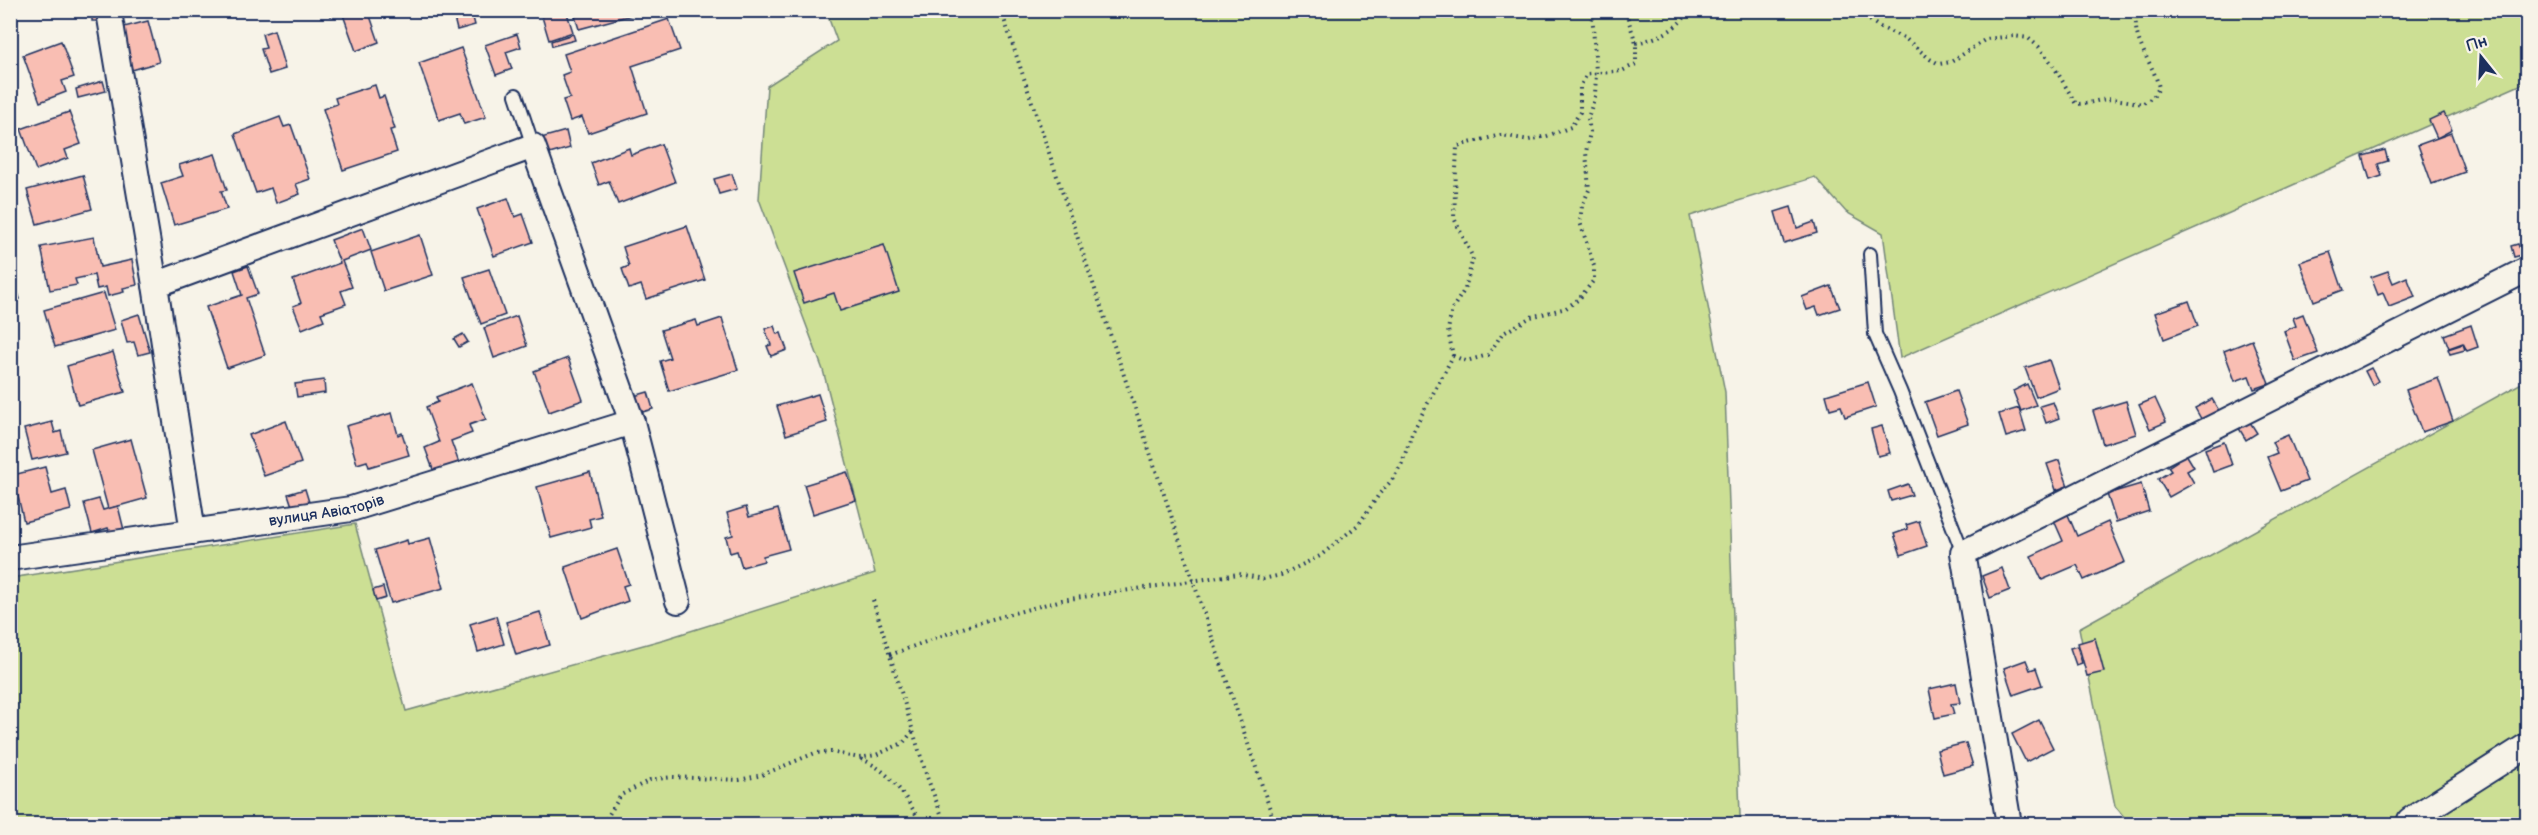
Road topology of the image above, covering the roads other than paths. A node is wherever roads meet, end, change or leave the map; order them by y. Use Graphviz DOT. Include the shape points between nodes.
graph roads {
  1 [pos="110,18"];
  2 [pos="516,95"];
  3 [pos="533,146"];
  4 [pos="1870,254"];
  5 [pos="2528,268"];
  6 [pos="155,285"];
  7 [pos="632,422"];
  8 [pos="193,532"];
  9 [pos="1963,553"];
  10 [pos="10,558"];
  11 [pos="678,601"];
  12 [pos="2528,745"];
  13 [pos="2009,825"];
  14 [pos="2409,825"];
  1 -- 6 [label="street"];
  2 -- 3 [label="lane"];
  3 -- 6 [label="street"];
  3 -- 7 [label="street"];
  4 -- 9 [label="lane" via="1875,334"];
  5 -- 9 [label="street"];
  6 -- 8 [label="street"];
  7 -- 8 [label="street, вулиця Авіаторів" via="351,509"];
  7 -- 11 [label="street"];
  8 -- 10 [label="street, вулиця Авіаторів"];
  9 -- 13 [label="street"];
  12 -- 14 [label="street" via="2410,820"];
}
